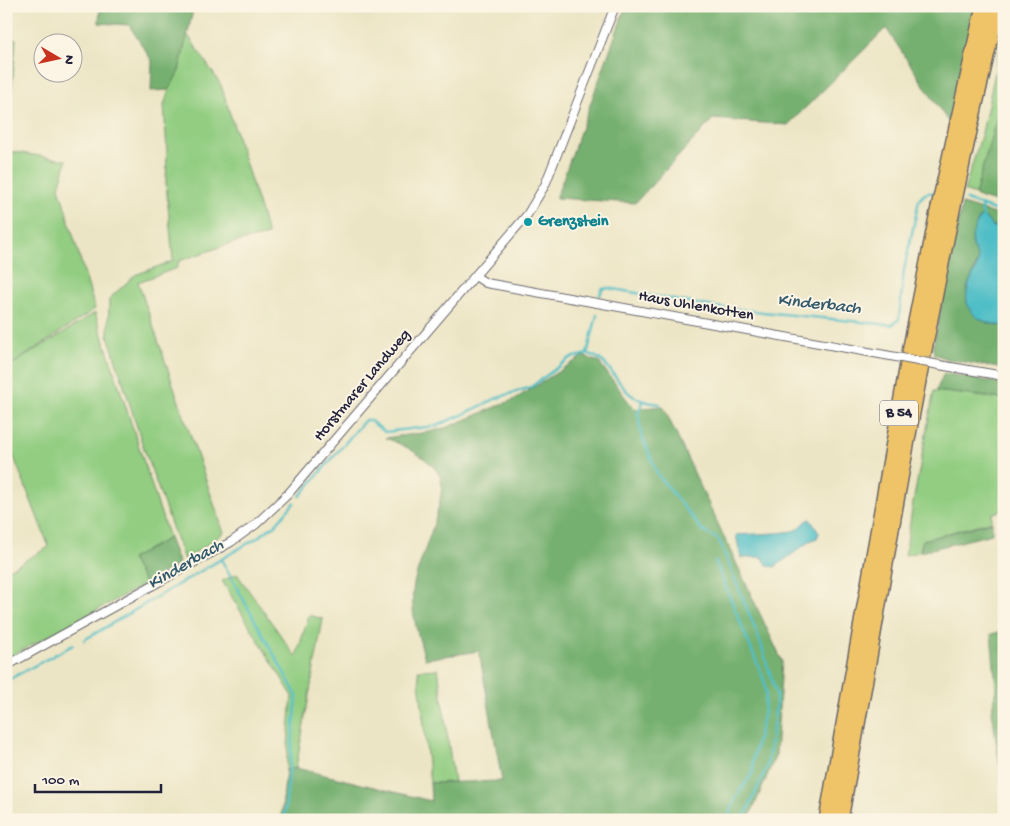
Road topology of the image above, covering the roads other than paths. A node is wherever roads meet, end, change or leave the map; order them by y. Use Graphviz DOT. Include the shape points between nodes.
graph roads {
  1 [pos="615,6"];
  2 [pos="984,6"];
  3 [pos="998,6"];
  4 [pos="475,276"];
  5 [pos="1004,376"];
  6 [pos="6,666"];
  7 [pos="827,820"];
  8 [pos="840,820"];
  1 -- 4 [label="street, Horstmarer Landweg" via="545,185 527,215"];
  2 -- 7 [label="highway, B 54" via="911,347"];
  3 -- 8 [label="highway, B 54" via="927,336"];
  4 -- 5 [label="street, Haus Uhlenkotten, bridge" via="486,284"];
  4 -- 6 [label="street, Horstmarer Landweg" via="302,479 255,525 214,552"];
}
